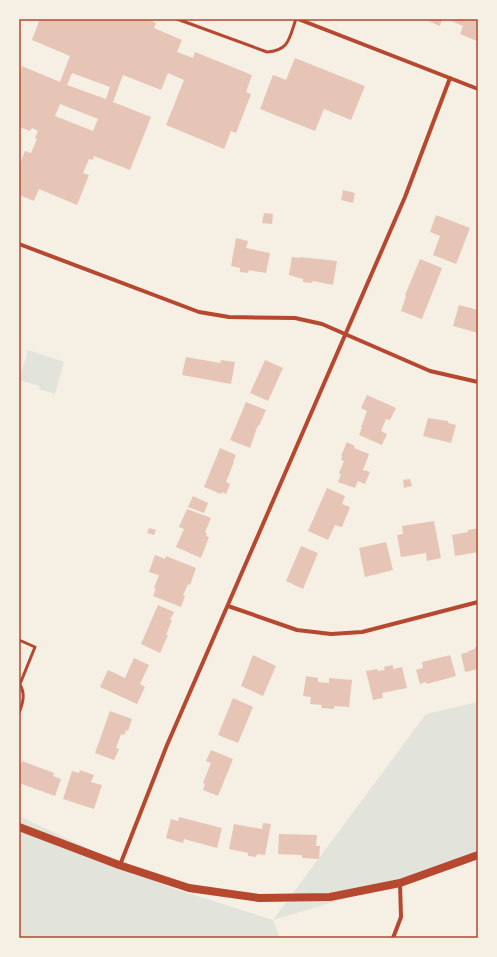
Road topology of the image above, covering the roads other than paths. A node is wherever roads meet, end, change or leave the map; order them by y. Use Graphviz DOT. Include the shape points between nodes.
graph roads {
  1 [pos="176,19"];
  2 [pos="297,19"];
  3 [pos="450,78"];
  4 [pos="478,89"];
  5 [pos="19,244"];
  6 [pos="347,334"];
  7 [pos="478,382"];
  8 [pos="478,602"];
  9 [pos="228,606"];
  10 [pos="19,640"];
  11 [pos="20,683"];
  12 [pos="19,713"];
  13 [pos="19,828"];
  14 [pos="478,855"];
  15 [pos="119,866"];
  16 [pos="400,883"];
  17 [pos="393,938"];
  1 -- 2 [label="lane" via="267,52 279,51 287,43"];
  2 -- 3 [label="street"];
  3 -- 4 [label="street"];
  3 -- 6 [label="street" via="405,197"];
  5 -- 6 [label="street" via="198,312 229,318 295,318 322,324"];
  6 -- 7 [label="street" via="430,371"];
  6 -- 9 [label="street"];
  8 -- 9 [label="street" via="362,632 331,634 297,630"];
  9 -- 15 [label="street" via="167,745"];
  10 -- 11 [label="lane" via="35,647"];
  11 -- 12 [label="lane" via="24,697"];
  13 -- 15 [label="main road"];
  14 -- 16 [label="main road"];
  15 -- 16 [label="main road" via="188,888 259,898 330,897"];
  16 -- 17 [label="street" via="401,917"];
}
